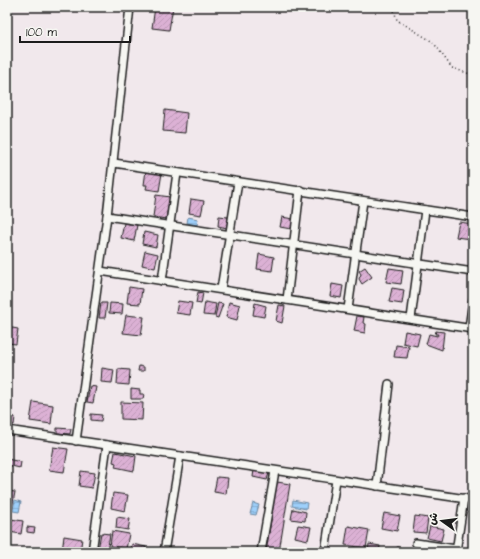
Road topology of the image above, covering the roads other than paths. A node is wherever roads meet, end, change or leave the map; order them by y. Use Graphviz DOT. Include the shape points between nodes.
graph roads {
  1 [pos="130,7"];
  2 [pos="114,163"];
  3 [pos="177,173"];
  4 [pos="238,182"];
  5 [pos="300,190"];
  6 [pos="363,200"];
  7 [pos="425,210"];
  8 [pos="107,216"];
  9 [pos="473,217"];
  10 [pos="170,226"];
  11 [pos="231,234"];
  12 [pos="295,244"];
  13 [pos="356,253"];
  14 [pos="417,263"];
  15 [pos="100,271"];
  16 [pos="473,272"];
  17 [pos="162,281"];
  18 [pos="221,289"];
  19 [pos="287,300"];
  20 [pos="473,300"];
  21 [pos="348,309"];
  22 [pos="411,319"];
  23 [pos="471,328"];
  24 [pos="389,384"];
  25 [pos="7,430"];
  26 [pos="76,441"];
  27 [pos="107,445"];
  28 [pos="180,456"];
  29 [pos="275,471"];
  30 [pos="336,480"];
  31 [pos="377,486"];
  32 [pos="464,498"];
  33 [pos="473,500"];
  34 [pos="416,543"];
  35 [pos="456,551"];
  36 [pos="92,552"];
  37 [pos="164,552"];
  38 [pos="261,552"];
  39 [pos="325,552"];
  1 -- 2 [label="street"];
  2 -- 3 [label="street"];
  2 -- 8 [label="street"];
  3 -- 4 [label="street"];
  3 -- 10 [label="street"];
  4 -- 5 [label="street"];
  4 -- 11 [label="street"];
  5 -- 6 [label="street"];
  5 -- 12 [label="street"];
  6 -- 7 [label="street"];
  6 -- 13 [label="street"];
  7 -- 9 [label="street"];
  7 -- 14 [label="street"];
  8 -- 10 [label="street"];
  8 -- 15 [label="street"];
  10 -- 11 [label="street"];
  10 -- 17 [label="street"];
  11 -- 12 [label="street"];
  11 -- 18 [label="street"];
  12 -- 13 [label="street"];
  12 -- 19 [label="street"];
  13 -- 14 [label="street"];
  13 -- 21 [label="street"];
  14 -- 16 [label="street"];
  14 -- 22 [label="street"];
  15 -- 17 [label="street"];
  15 -- 26 [label="street"];
  17 -- 18 [label="street"];
  18 -- 19 [label="street"];
  19 -- 21 [label="street"];
  20 -- 23 [label="street"];
  21 -- 22 [label="street"];
  22 -- 23 [label="street"];
  24 -- 31 [label="street"];
  25 -- 26 [label="street"];
  26 -- 27 [label="street"];
  27 -- 28 [label="street"];
  27 -- 36 [label="street"];
  28 -- 29 [label="street"];
  28 -- 37 [label="street"];
  29 -- 30 [label="street"];
  29 -- 38 [label="street"];
  30 -- 31 [label="street"];
  30 -- 39 [label="street"];
  31 -- 32 [label="street"];
  32 -- 33 [label="street"];
  32 -- 35 [label="street"];
  34 -- 35 [label="street"];
}
